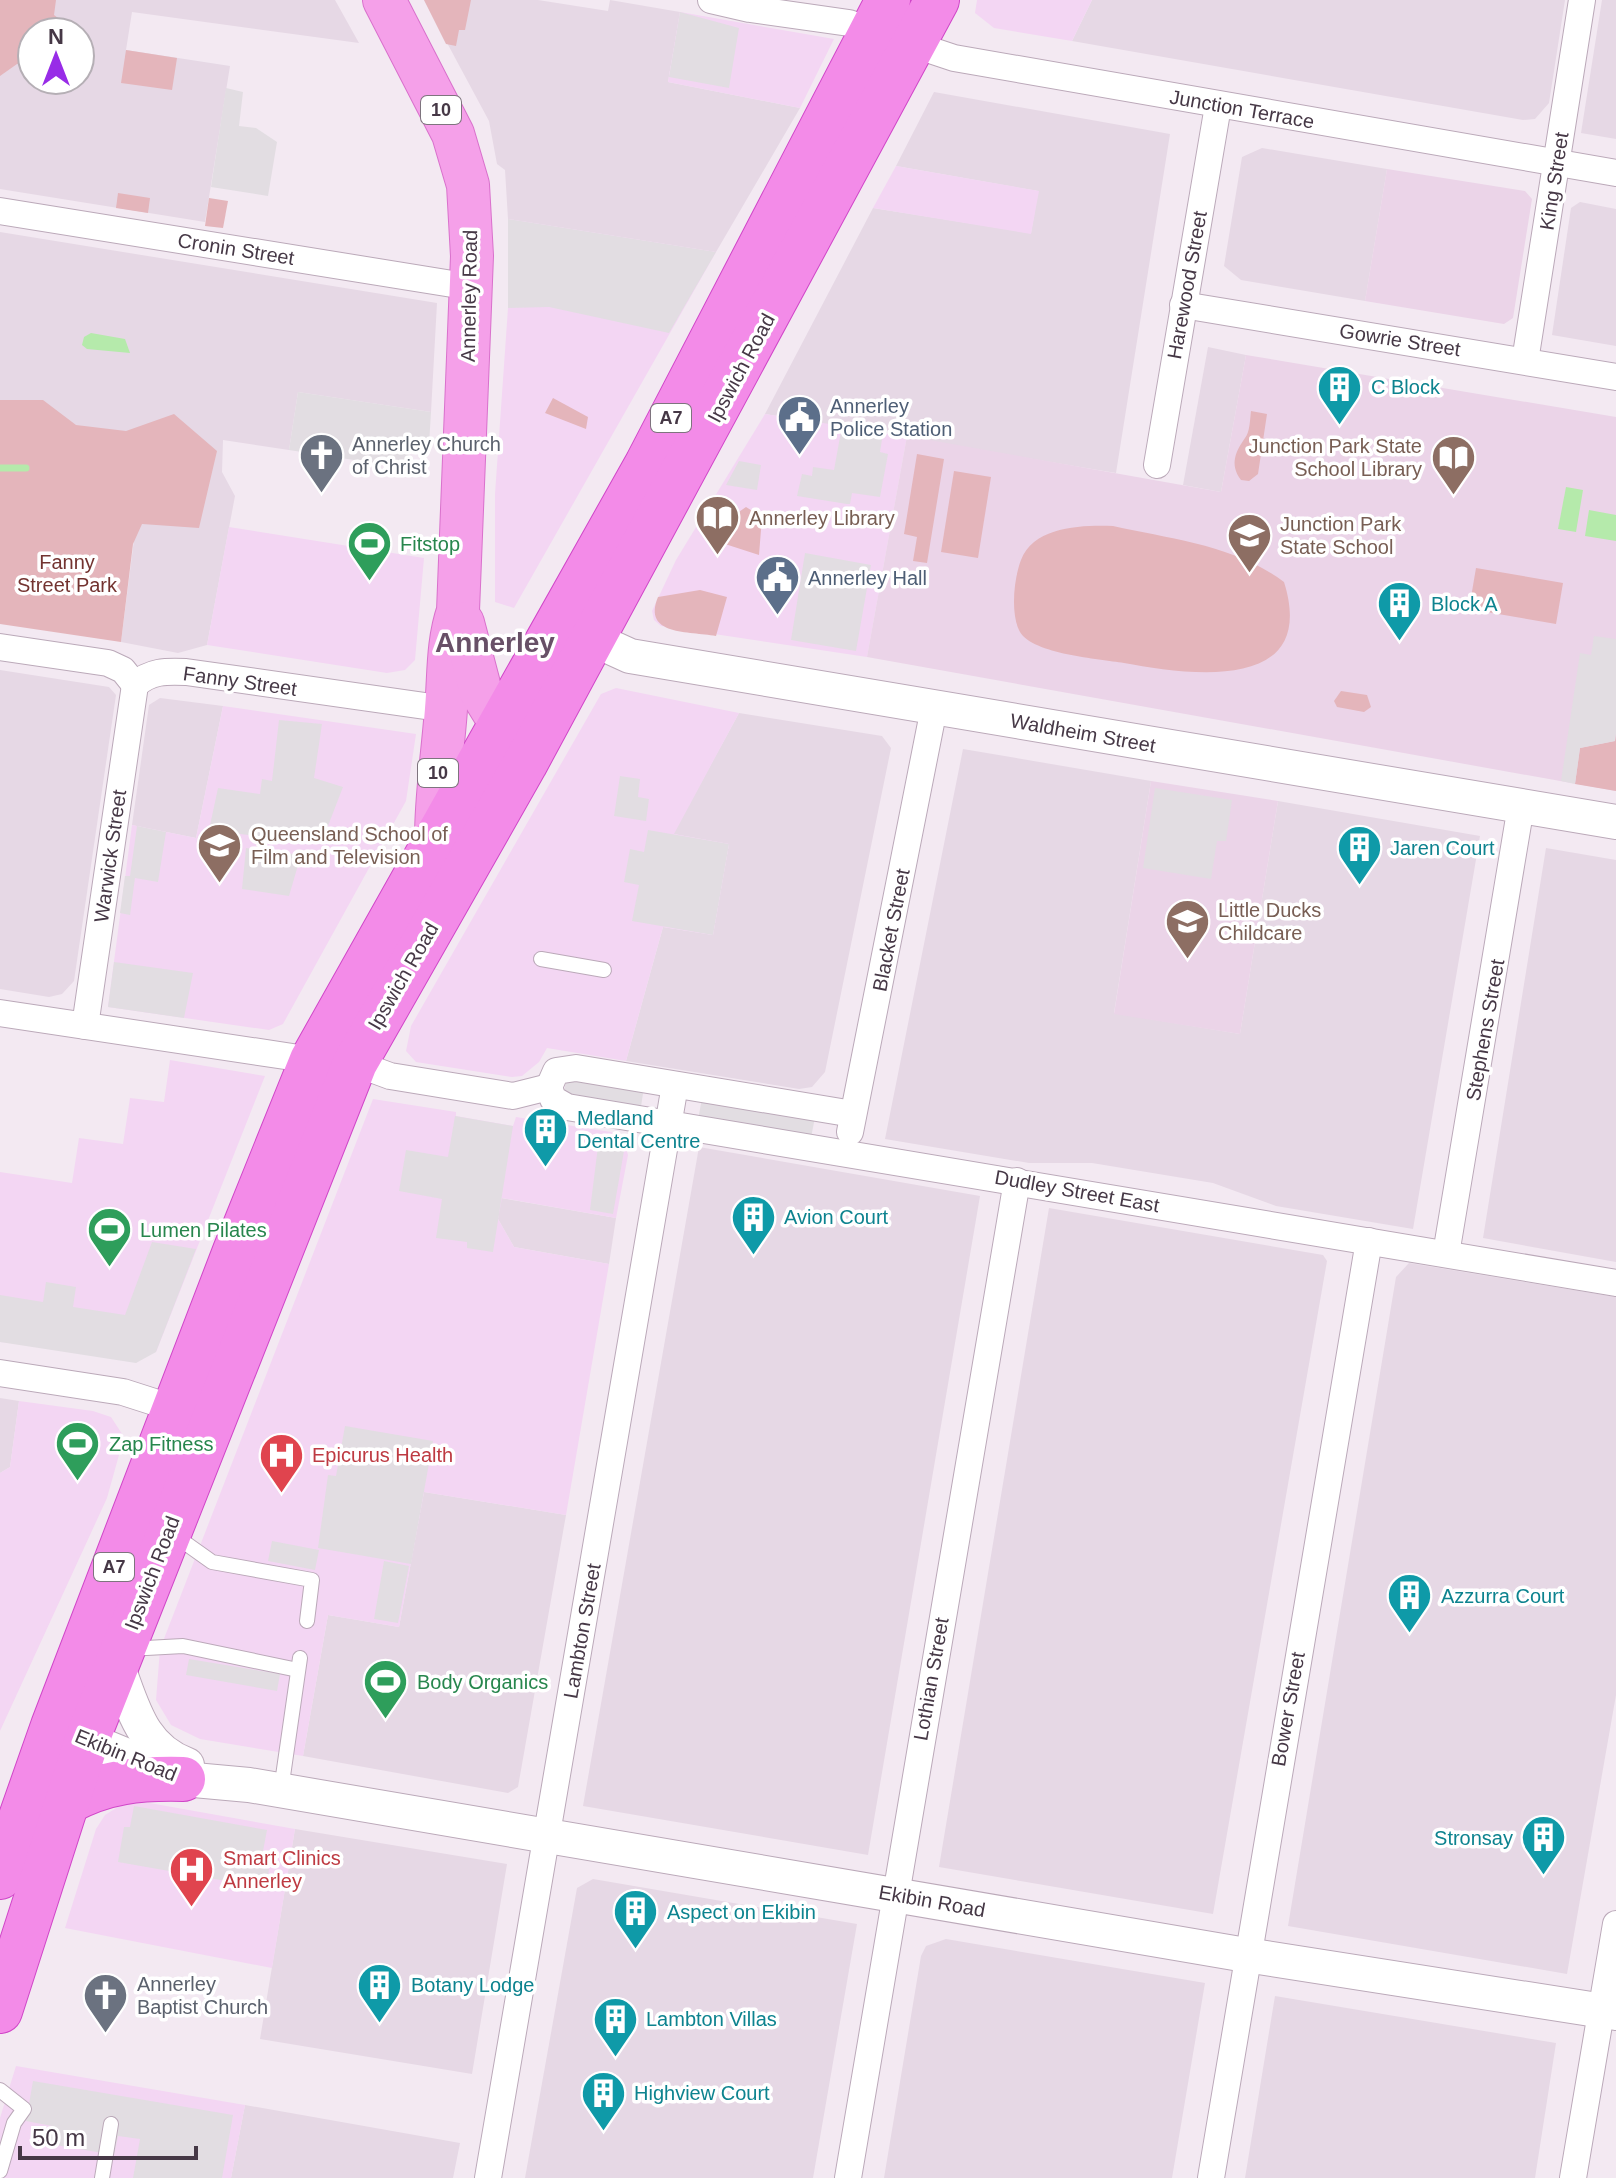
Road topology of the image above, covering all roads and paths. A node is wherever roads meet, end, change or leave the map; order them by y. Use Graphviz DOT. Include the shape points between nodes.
graph roads {
  1 [pos="384,0"];
  2 [pos="937,0"];
  3 [pos="1582,0"];
  4 [pos="723,2"];
  5 [pos="880,14"];
  6 [pos="913,45"];
  7 [pos="1218,106"];
  8 [pos="1557,163"];
  9 [pos="1616,173"];
  10 [pos="0,211"];
  11 [pos="471,287"];
  12 [pos="1183,305"];
  13 [pos="1525,361"];
  14 [pos="1616,377"];
  15 [pos="1157,465"];
  16 [pos="458,611"];
  17 [pos="575,631"];
  18 [pos="0,647"];
  19 [pos="135,685"];
  20 [pos="934,708"];
  21 [pos="446,709"];
  22 [pos="500,726"];
  23 [pos="525,764"];
  24 [pos="1521,806"];
  25 [pos="1616,822"];
  26 [pos="436,838"];
  27 [pos="541,959"];
  28 [pos="604,970"];
  29 [pos="0,1013"];
  30 [pos="85,1026"];
  31 [pos="312,1060"];
  32 [pos="355,1063"];
  33 [pos="675,1085"];
  34 [pos="549,1087"];
  35 [pos="853,1114"];
  36 [pos="669,1123"];
  37 [pos="847,1152"];
  38 [pos="1017,1181"];
  39 [pos="1369,1241"];
  40 [pos="1446,1254"];
  41 [pos="1616,1283"];
  42 [pos="0,1373"];
  43 [pos="176,1409"];
  44 [pos="168,1530"];
  45 [pos="307,1621"];
  46 [pos="120,1657"];
  47 [pos="70,1733"];
  48 [pos="183,1779"];
  49 [pos="265,1787"];
  50 [pos="32,1796"];
  51 [pos="547,1836"];
  52 [pos="0,1877"];
  53 [pos="895,1895"];
  54 [pos="1616,1924"];
  55 [pos="1246,1955"];
  56 [pos="0,2011"];
  57 [pos="1609,2012"];
  58 [pos="0,2090"];
  59 [pos="111,2124"];
  60 [pos="0,2171"];
  61 [pos="102,2178"];
  62 [pos="488,2178"];
  63 [pos="848,2178"];
  64 [pos="1211,2178"];
  65 [pos="1573,2178"];
  1 -- 11 [label="main road, Annerley Road / 10" via="453,134 468,185"];
  2 -- 6 [label="highway, Ipswich Road / A7"];
  3 -- 8 [label="street, King Street"];
  4 -- 5 [label="street, Junction Terrace"];
  5 -- 6 [label="street, Junction Terrace"];
  5 -- 17 [label="highway, Ipswich Road / A7" via="647,464"];
  6 -- 7 [label="street, Junction Terrace" via="954,58"];
  6 -- 17 [label="highway, Ipswich Road / A7"];
  7 -- 8 [label="street, Junction Terrace"];
  7 -- 12 [label="street, Harewood Street"];
  8 -- 9 [label="street, Junction Terrace"];
  8 -- 13 [label="street, King Street"];
  10 -- 11 [label="street, Cronin Street"];
  11 -- 16 [label="main road, Annerley Road / 10"];
  12 -- 13 [label="street, Gowrie Street"];
  12 -- 15 [label="street, Harewood Street"];
  13 -- 14 [label="street, Gowrie Street"];
  16 -- 21 [label="main road, Annerley Road / 10" via="450,637"];
  16 -- 22 [label="main road, Annerley Road / 10" via="481,692"];
  17 -- 20 [label="street, Waldheim Street" via="630,656"];
  17 -- 22 [label="highway, Ipswich Road / A7"];
  17 -- 23 [label="highway, Ipswich Road / A7"];
  18 -- 19 [label="street" via="117,666"];
  19 -- 21 [label="street, Fanny Street" via="162,671 186,672"];
  19 -- 30 [label="street, Warwick Street"];
  20 -- 24 [label="street, Waldheim Street"];
  20 -- 35 [label="street, Blacket Street"];
  21 -- 26 [label="main road, Annerley Road / 10" via="436,785"];
  22 -- 23 [label="main road, Annerley Road / 10"];
  22 -- 26 [label="highway, Ipswich Road / A7"];
  23 -- 32 [label="highway, Ipswich Road / A7"];
  24 -- 25 [label="street, Waldheim Street"];
  24 -- 40 [label="street, Stephens Street"];
  26 -- 31 [label="highway, Ipswich Road / A7"];
  27 -- 28 [label="lane"];
  29 -- 30 [label="street"];
  30 -- 31 [label="street"];
  31 -- 43 [label="highway, Ipswich Road / A7"];
  32 -- 34 [label="street" via="390,1076 513,1096"];
  32 -- 44 [label="highway, Ipswich Road / A7"];
  33 -- 34 [label="street" via="566,1067 552,1075"];
  33 -- 35 [label="street"];
  33 -- 36 [label="street, Lambton Street"];
  34 -- 36 [label="street, Dudley Street East" via="553,1099 567,1107"];
  35 -- 37 [label="street, Blacket Street"];
  36 -- 37 [label="street, Dudley Street East"];
  36 -- 51 [label="street, Lambton Street"];
  37 -- 38 [label="street, Dudley Street East"];
  38 -- 39 [label="street, Dudley Street East"];
  38 -- 53 [label="street, Lothian Street"];
  39 -- 40 [label="street, Dudley Street East"];
  39 -- 55 [label="street, Bower Street"];
  40 -- 41 [label="street, Dudley Street East"];
  42 -- 43 [label="street" via="123,1392"];
  43 -- 47 [label="highway, Ipswich Road / A7"];
  44 -- 45 [label="lane" via="212,1562 312,1580"];
  44 -- 46 [label="highway, Ipswich Road / A7"];
  46 -- 47 [label="highway, Ipswich Road / A7"];
  46 -- 49 [label="street, Ekibin Road" via="137,1721 155,1746 183,1764"];
  46 -- 49 [label="lane" via="183,1646 299,1664"];
  47 -- 48 [label="street, Ekibin Road"];
  47 -- 50 [label="highway, Ipswich Road / A7"];
  48 -- 49 [label="street, Ekibin Road"];
  48 -- 50 [label="highway" via="128,1779"];
  49 -- 51 [label="street, Ekibin Road"];
  50 -- 52 [label="highway, Ipswich Road / A7"];
  50 -- 56 [label="highway, Ipswich Road / A7"];
  51 -- 53 [label="street, Ekibin Road"];
  51 -- 62 [label="street, Lambton Street"];
  53 -- 55 [label="street, Ekibin Road"];
  53 -- 63 [label="street, Lothian Street"];
  54 -- 57 [label="street"];
  55 -- 57 [label="street, Ekibin Road"];
  55 -- 64 [label="street, Bower Street"];
  57 -- 65 [label="street"];
  58 -- 60 [label="lane" via="24,2109 14,2123"];
  59 -- 61 [label="lane"];
}
